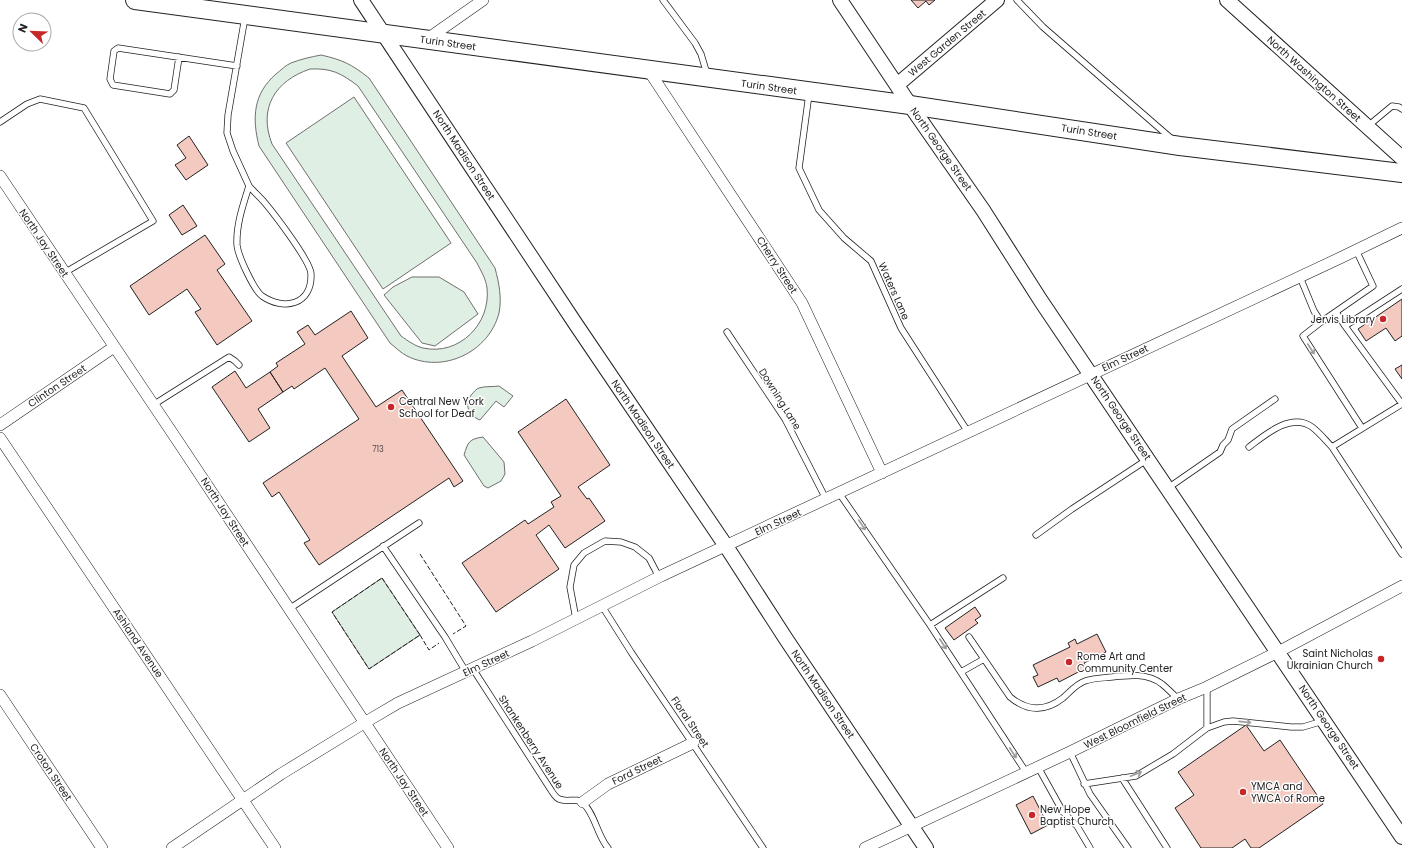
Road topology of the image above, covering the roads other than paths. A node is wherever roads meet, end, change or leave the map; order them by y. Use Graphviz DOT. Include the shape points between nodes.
graph roads {
  1 [pos="135,0"];
  2 [pos="361,0"];
  3 [pos="483,0"];
  4 [pos="663,0"];
  5 [pos="840,0"];
  6 [pos="997,0"];
  7 [pos="1017,0"];
  8 [pos="1231,1"];
  9 [pos="246,15"];
  10 [pos="384,34"];
  11 [pos="426,40"];
  12 [pos="178,57"];
  13 [pos="237,66"];
  14 [pos="649,70"];
  15 [pos="708,79"];
  16 [pos="897,85"];
  17 [pos="810,92"];
  18 [pos="910,105"];
  19 [pos="1402,109"];
  20 [pos="0,122"];
  21 [pos="1367,127"];
  22 [pos="1180,146"];
  23 [pos="1402,158"];
  24 [pos="1402,173"];
  25 [pos="0,176"];
  26 [pos="249,186"];
  27 [pos="1402,228"];
  28 [pos="1356,250"];
  29 [pos="64,273"];
  30 [pos="1300,277"];
  31 [pos="1402,289"];
  32 [pos="1336,312"];
  33 [pos="1321,322"];
  34 [pos="1345,326"];
  35 [pos="726,332"];
  36 [pos="114,348"];
  37 [pos="239,365"];
  38 [pos="1091,374"];
  39 [pos="1275,399"];
  40 [pos="153,405"];
  41 [pos="0,425"];
  42 [pos="1362,428"];
  43 [pos="968,432"];
  44 [pos="0,438"];
  45 [pos="1249,447"];
  46 [pos="1332,447"];
  47 [pos="1149,459"];
  48 [pos="882,473"];
  49 [pos="1168,488"];
  50 [pos="840,493"];
  51 [pos="826,499"];
  52 [pos="419,523"];
  53 [pos="1036,535"];
  54 [pos="382,546"];
  55 [pos="726,546"];
  56 [pos="1402,554"];
  57 [pos="660,577"];
  58 [pos="1003,578"];
  59 [pos="1402,586"];
  60 [pos="602,606"];
  61 [pos="289,609"];
  62 [pos="576,619"];
  63 [pos="930,625"];
  64 [pos="969,637"];
  65 [pos="1278,652"];
  66 [pos="984,659"];
  67 [pos="469,670"];
  68 [pos="961,672"];
  69 [pos="1207,687"];
  70 [pos="0,695"];
  71 [pos="1178,699"];
  72 [pos="1324,721"];
  73 [pos="364,723"];
  74 [pos="1207,728"];
  75 [pos="693,744"];
  76 [pos="1070,752"];
  77 [pos="1038,767"];
  78 [pos="1026,772"];
  79 [pos="1122,778"];
  80 [pos="1084,784"];
  81 [pos="243,800"];
  82 [pos="583,802"];
  83 [pos="911,826"];
  84 [pos="1402,837"];
  85 [pos="102,848"];
  86 [pos="172,848"];
  87 [pos="275,848"];
  88 [pos="448,848"];
  89 [pos="608,848"];
  90 [pos="763,848"];
  91 [pos="865,848"];
  92 [pos="926,848"];
  93 [pos="1090,848"];
  94 [pos="1128,848"];
  95 [pos="1167,848"];
  1 -- 9 [label="main road, Turin Street"];
  2 -- 10 [label="street, North Madison Street"];
  3 -- 11 [label="street"];
  4 -- 15 [label="lane" via="702,54"];
  5 -- 16 [label="street, North George Street"];
  6 -- 16 [label="street, West Garden Street"];
  7 -- 22 [label="lane" via="1043,27"];
  8 -- 21 [label="street, North Washington Street"];
  9 -- 10 [label="main road, Turin Street"];
  9 -- 13 [label="lane"];
  10 -- 11 [label="main road, Turin Street"];
  10 -- 55 [label="street, North Madison Street" via="575,324"];
  11 -- 14 [label="main road, Turin Street"];
  12 -- 12 [label="lane" via="118,48 114,51 110,79 114,85 170,94 174,90"];
  12 -- 13 [label="lane"];
  13 -- 26 [label="lane" via="227,133"];
  14 -- 15 [label="main road, Turin Street"];
  14 -- 48 [label="street, Cherry Street" via="802,303"];
  15 -- 17 [label="main road, Turin Street"];
  16 -- 18 [label="street, North George Street"];
  17 -- 18 [label="main road, Turin Street"];
  17 -- 43 [label="lane, Waters Lane" via="799,168 819,210 844,238 871,261 901,328"];
  18 -- 22 [label="main road, Turin Street"];
  18 -- 38 [label="street, North George Street"];
  19 -- 21 [label="lane" via="1392,106"];
  20 -- 29 [label="lane" via="40,99 84,108 153,221"];
  21 -- 23 [label="street, North Washington Street"];
  22 -- 24 [label="main road, Turin Street"];
  25 -- 29 [label="street, North Jay Street"];
  26 -- 26 [label="lane" via="239,219 237,245 241,262 261,295 282,304 302,300 308,291 310,268 266,204"];
  27 -- 28 [label="street, Elm Street"];
  28 -- 30 [label="street, Elm Street"];
  28 -- 32 [label="lane" via="1373,286"];
  29 -- 36 [label="street, North Jay Street"];
  30 -- 33 [label="lane"];
  30 -- 38 [label="street, Elm Street"];
  31 -- 34 [label="lane"];
  32 -- 33 [label="lane"];
  32 -- 34 [label="lane"];
  33 -- 42 [label="lane, one-way" via="1303,336"];
  34 -- 42 [label="lane" via="1402,404"];
  35 -- 51 [label="lane, Downing Lane" via="785,419"];
  36 -- 40 [label="street, North Jay Street"];
  36 -- 41 [label="street, Clinton Street"];
  37 -- 40 [label="lane" via="229,357"];
  38 -- 43 [label="street, Elm Street"];
  38 -- 47 [label="street, North George Street"];
  39 -- 49 [label="lane" via="1232,429 1220,452"];
  40 -- 61 [label="street, North Jay Street"];
  42 -- 46 [label="lane"];
  43 -- 48 [label="street, Elm Street"];
  44 -- 81 [label="street, Ashland Avenue"];
  45 -- 46 [label="lane" via="1280,427 1302,422 1312,427"];
  46 -- 56 [label="lane"];
  47 -- 49 [label="street, North George Street"];
  47 -- 53 [label="lane"];
  48 -- 50 [label="street, Elm Street"];
  49 -- 65 [label="street, North George Street"];
  50 -- 51 [label="street, Elm Street"];
  50 -- 63 [label="lane, one-way"];
  51 -- 55 [label="street, Elm Street"];
  52 -- 54 [label="lane"];
  54 -- 61 [label="lane"];
  54 -- 67 [label="lane, Shankenberry Avenue"];
  55 -- 57 [label="street, Elm Street"];
  55 -- 83 [label="street, North Madison Street"];
  57 -- 60 [label="street, Elm Street"];
  57 -- 62 [label="lane" via="648,558 635,547 621,542 605,542 584,553 574,565 570,587"];
  58 -- 63 [label="lane"];
  59 -- 65 [label="street, West Bloomfield Street"];
  60 -- 62 [label="street, Elm Street"];
  60 -- 75 [label="lane, Floral Street"];
  61 -- 73 [label="street, North Jay Street"];
  62 -- 67 [label="street, Elm Street"];
  63 -- 68 [label="lane, one-way"];
  64 -- 66 [label="lane"];
  65 -- 69 [label="street, West Bloomfield Street"];
  65 -- 72 [label="street, North George Street"];
  66 -- 68 [label="lane"];
  66 -- 71 [label="lane" via="1010,697 1029,708 1050,706 1084,681 1126,675 1152,679 1162,684"];
  67 -- 73 [label="street, Elm Street"];
  67 -- 82 [label="lane, Shankenberry Avenue" via="558,799"];
  68 -- 78 [label="lane, one-way"];
  69 -- 71 [label="street, West Bloomfield Street"];
  69 -- 74 [label="lane"];
  70 -- 85 [label="street, Croton Street"];
  71 -- 76 [label="street, West Bloomfield Street"];
  74 -- 72 [label="lane, one-way" via="1233,721 1278,727 1303,727"];
  72 -- 84 [label="street, North George Street"];
  73 -- 81 [label="street, Elm Street"];
  73 -- 88 [label="street, North Jay Street"];
  79 -- 74 [label="lane, one-way" via="1136,776 1173,754"];
  75 -- 82 [label="street, Ford Street" via="608,784"];
  75 -- 90 [label="lane, Floral Street"];
  76 -- 77 [label="street, West Bloomfield Street"];
  76 -- 80 [label="lane"];
  77 -- 78 [label="street, West Bloomfield Street"];
  77 -- 93 [label="lane" via="1063,812 1077,826"];
  78 -- 83 [label="street, West Bloomfield Street"];
  79 -- 80 [label="lane"];
  79 -- 95 [label="lane"];
  80 -- 94 [label="lane"];
  81 -- 86 [label="street, Elm Street"];
  81 -- 87 [label="street, Ashland Avenue"];
  82 -- 89 [label="lane" via="595,822 602,842"];
  83 -- 91 [label="street, West Bloomfield Street"];
  83 -- 92 [label="street, North Madison Street"];
}
